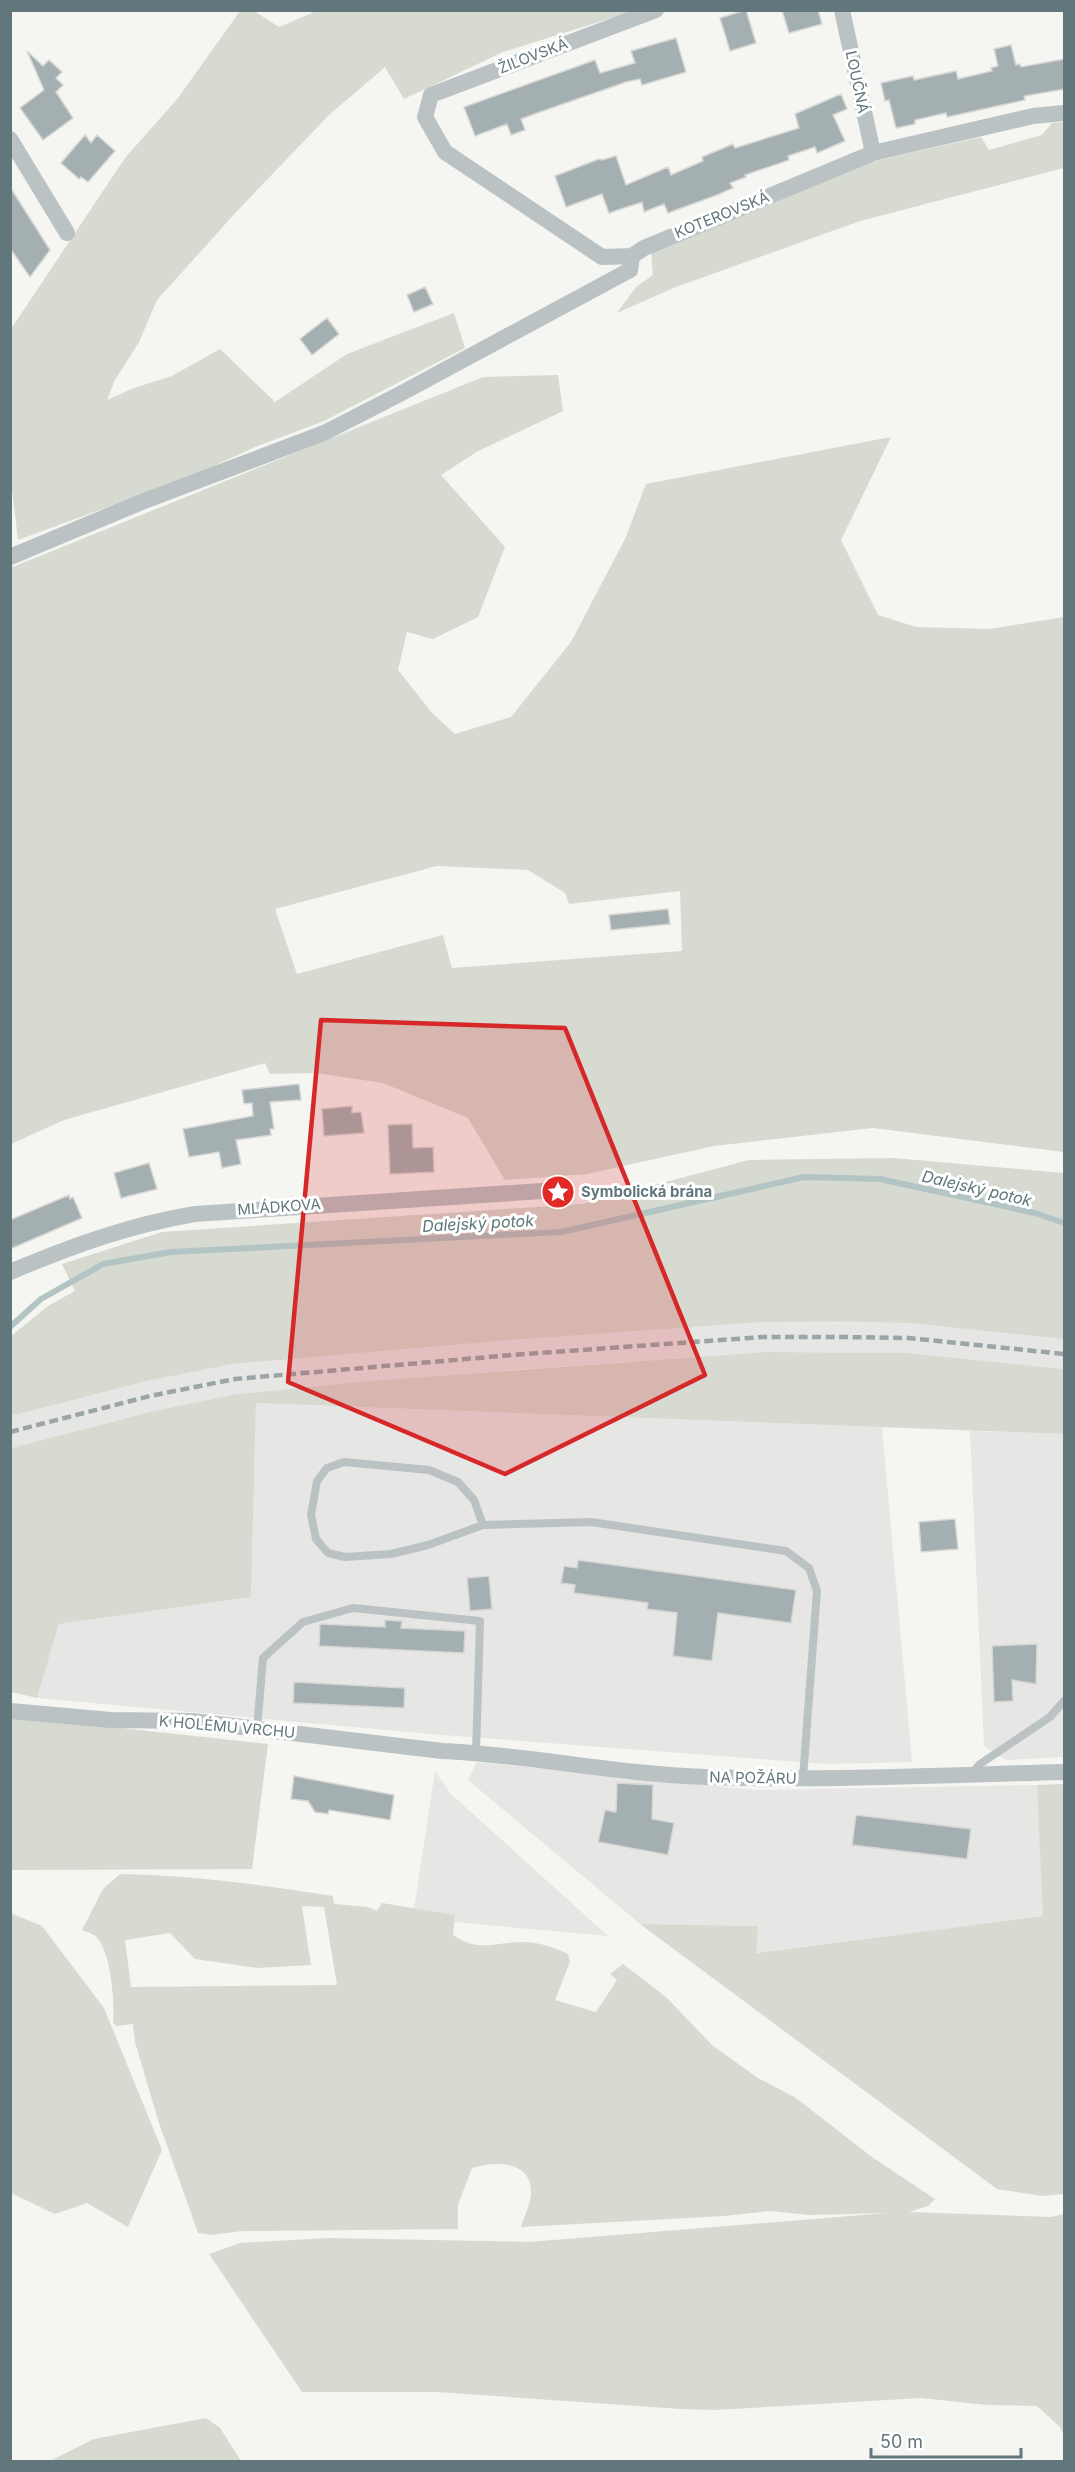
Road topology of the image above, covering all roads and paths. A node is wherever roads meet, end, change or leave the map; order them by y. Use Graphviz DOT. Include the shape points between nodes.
graph roads {
  1 [pos="656,10"];
  2 [pos="842,10"];
  3 [pos="1065,113"];
  4 [pos="425,117"];
  5 [pos="10,139"];
  6 [pos="873,153"];
  7 [pos="67,233"];
  8 [pos="632,256"];
  9 [pos="10,557"];
  10 [pos="557,1190"];
  11 [pos="10,1272"];
  12 [pos="483,1525"];
  13 [pos="1065,1701"];
  14 [pos="10,1712"];
  15 [pos="257,1729"];
  16 [pos="442,1751"];
  17 [pos="476,1753"];
  18 [pos="1065,1772"];
  19 [pos="971,1774"];
  20 [pos="803,1779"];
  1 -- 4 [label="street, ŽILOVSKÁ" via="431,95"];
  2 -- 6 [label="street, LOUČNÁ"];
  3 -- 6 [label="street, KOTEROVSKÁ" via="1033,116"];
  4 -- 8 [label="street, KOTEROVSKÁ" via="445,152 602,257"];
  5 -- 7 [label="street"];
  6 -- 8 [label="street, KOTEROVSKÁ"];
  8 -- 9 [label="street" via="630,270 324,433"];
  10 -- 11 [label="street, MLÁDKOVA" via="195,1214 139,1225"];
  12 -- 12 [label="lane" via="391,1554 345,1557 328,1553 316,1539 311,1515 317,1481 327,1468 344,1462 429,1470 458,1482 474,1500"];
  12 -- 20 [label="lane" via="591,1522 786,1551 809,1568 817,1591"];
  13 -- 19 [label="lane" via="1050,1717"];
  14 -- 15 [label="street, K HOLÉMU VRCHU" via="111,1720 192,1721"];
  15 -- 16 [label="street, K HOLÉMU VRCHU"];
  15 -- 17 [label="lane" via="263,1658 303,1622 354,1608 480,1621"];
  16 -- 17 [label="street, NA POŽÁRU"];
  17 -- 20 [label="street, NA POŽÁRU" via="599,1769"];
  18 -- 19 [label="street, NA POŽÁRU"];
  19 -- 20 [label="street, NA POŽÁRU"];
}
